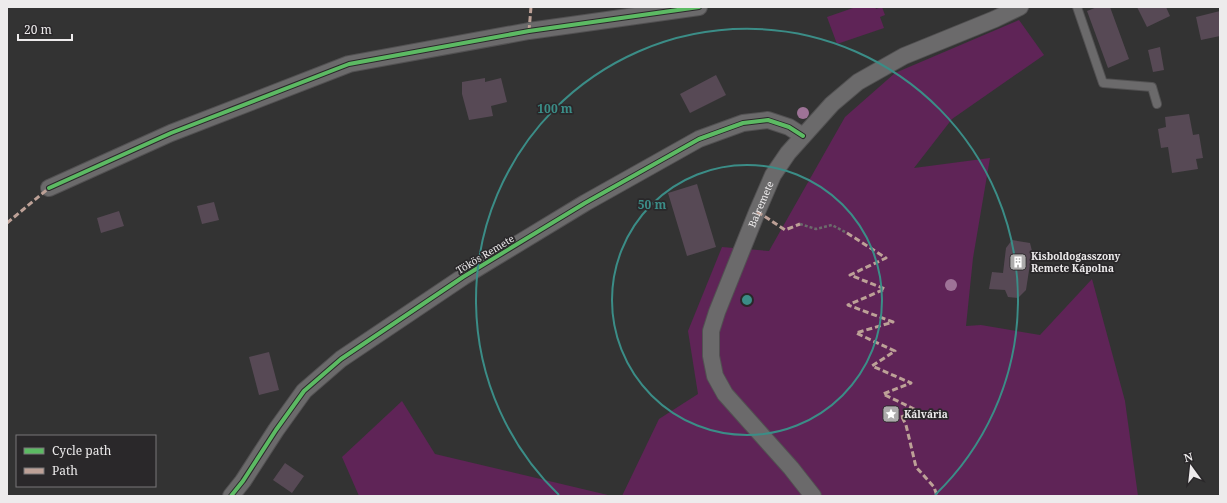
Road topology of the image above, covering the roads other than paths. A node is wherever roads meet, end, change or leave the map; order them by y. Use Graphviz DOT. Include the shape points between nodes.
graph roads {
  1 [pos="699,7"];
  2 [pos="1020,7"];
  3 [pos="1077,7"];
  4 [pos="1157,104"];
  5 [pos="803,136"];
  6 [pos="50,188"];
  7 [pos="231,496"];
  8 [pos="813,496"];
  1 -- 6 [label="street" via="529,32 349,64 171,133"];
  2 -- 5 [label="street, Balremete" via="904,56 858,82 832,104"];
  3 -- 4 [label="lane" via="1103,83 1152,87"];
  5 -- 7 [label="street, Tökös Remete" via="789,126 768,120 743,123 699,139 463,276 341,359 304,391"];
  5 -- 8 [label="street, Balremete" via="773,175 757,212 717,312 711,332 711,356 715,376 725,394 792,468"];
}
